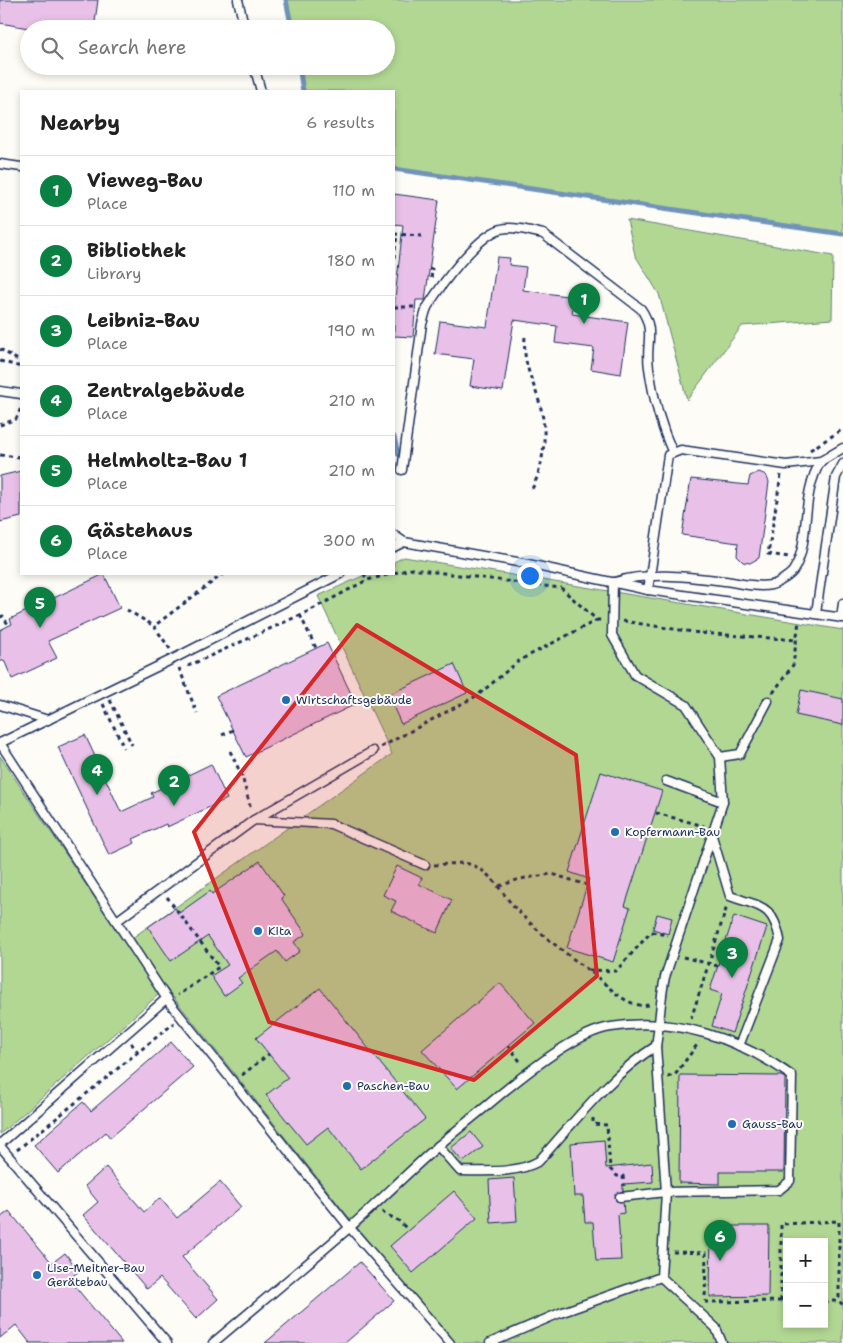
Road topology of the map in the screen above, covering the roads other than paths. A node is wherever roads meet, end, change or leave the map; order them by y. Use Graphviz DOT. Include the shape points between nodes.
graph roads {
  1 [pos="238,0"];
  2 [pos="243,20"];
  3 [pos="257,75"];
  4 [pos="261,90"];
  5 [pos="0,164"];
  6 [pos="20,167"];
  7 [pos="0,391"];
  8 [pos="20,394"];
  9 [pos="843,448"];
  10 [pos="672,453"];
  11 [pos="821,461"];
  12 [pos="843,464"];
  13 [pos="402,470"];
  14 [pos="395,536"];
  15 [pos="404,542"];
  16 [pos="395,546"];
  17 [pos="338,575"];
  18 [pos="649,577"];
  19 [pos="613,582"];
  20 [pos="648,590"];
  21 [pos="843,603"];
  22 [pos="816,613"];
  23 [pos="842,618"];
  24 [pos="768,701"];
  25 [pos="0,705"];
  26 [pos="48,720"];
  27 [pos="0,743"];
  28 [pos="373,751"];
  29 [pos="720,757"];
  30 [pos="666,781"];
  31 [pos="723,802"];
  32 [pos="254,820"];
  33 [pos="713,832"];
  34 [pos="426,865"];
  35 [pos="118,920"];
  36 [pos="167,998"];
  37 [pos="660,1025"];
  38 [pos="656,1046"];
  39 [pos="738,1046"];
  40 [pos="0,1145"];
  41 [pos="438,1146"];
  42 [pos="666,1192"];
  43 [pos="622,1197"];
  44 [pos="350,1228"];
  45 [pos="661,1277"];
  46 [pos="445,1341"];
  47 [pos="167,1343"];
  48 [pos="213,1343"];
  49 [pos="490,1343"];
  50 [pos="722,1343"];
  1 -- 2 [label="lane"];
  3 -- 4 [label="lane"];
  5 -- 6 [label="lane"];
  7 -- 8 [label="lane"];
  9 -- 11 [label="lane"];
  10 -- 11 [label="lane" via="681,450 786,465"];
  10 -- 13 [label="lane" via="648,367 650,333 648,320 641,309 543,234 502,229 472,249 427,308 422,324"];
  10 -- 18 [label="lane" via="668,455"];
  11 -- 18 [label="lane" via="813,474 799,558 792,572 772,585"];
  12 -- 22 [label="lane" via="836,477"];
  14 -- 15 [label="lane"];
  15 -- 16 [label="lane"];
  15 -- 19 [label="lane"];
  17 -- 26 [label="lane"];
  18 -- 19 [label="lane"];
  18 -- 20 [label="lane"];
  19 -- 20 [label="lane"];
  19 -- 29 [label="lane" via="612,635 635,675 686,705"];
  20 -- 22 [label="lane"];
  21 -- 23 [label="lane"];
  22 -- 23 [label="lane"];
  24 -- 29 [label="lane" via="740,754"];
  25 -- 26 [label="lane"];
  26 -- 27 [label="lane"];
  27 -- 35 [label="lane"];
  28 -- 32 [label="lane"];
  29 -- 31 [label="lane"];
  30 -- 31 [label="lane"];
  31 -- 33 [label="lane"];
  32 -- 34 [label="lane" via="330,824"];
  32 -- 35 [label="lane"];
  33 -- 37 [label="lane" via="672,954 660,1003"];
  33 -- 39 [label="lane" via="730,896 768,910 776,922 780,940"];
  35 -- 36 [label="lane"];
  36 -- 40 [label="lane"];
  36 -- 44 [label="lane"];
  37 -- 38 [label="lane"];
  37 -- 39 [label="lane" via="688,1028"];
  37 -- 41 [label="lane" via="610,1027 570,1044 528,1072"];
  38 -- 41 [label="lane" via="610,1080 539,1161 519,1168 460,1171"];
  38 -- 42 [label="lane"];
  39 -- 42 [label="lane" via="792,1076 790,1181 779,1190"];
  40 -- 47 [label="lane"];
  41 -- 44 [label="lane"];
  42 -- 43 [label="lane"];
  42 -- 45 [label="lane"];
  44 -- 46 [label="lane"];
  44 -- 48 [label="lane"];
  45 -- 49 [label="lane" via="560,1313"];
  45 -- 50 [label="lane" via="716,1328"];
}
